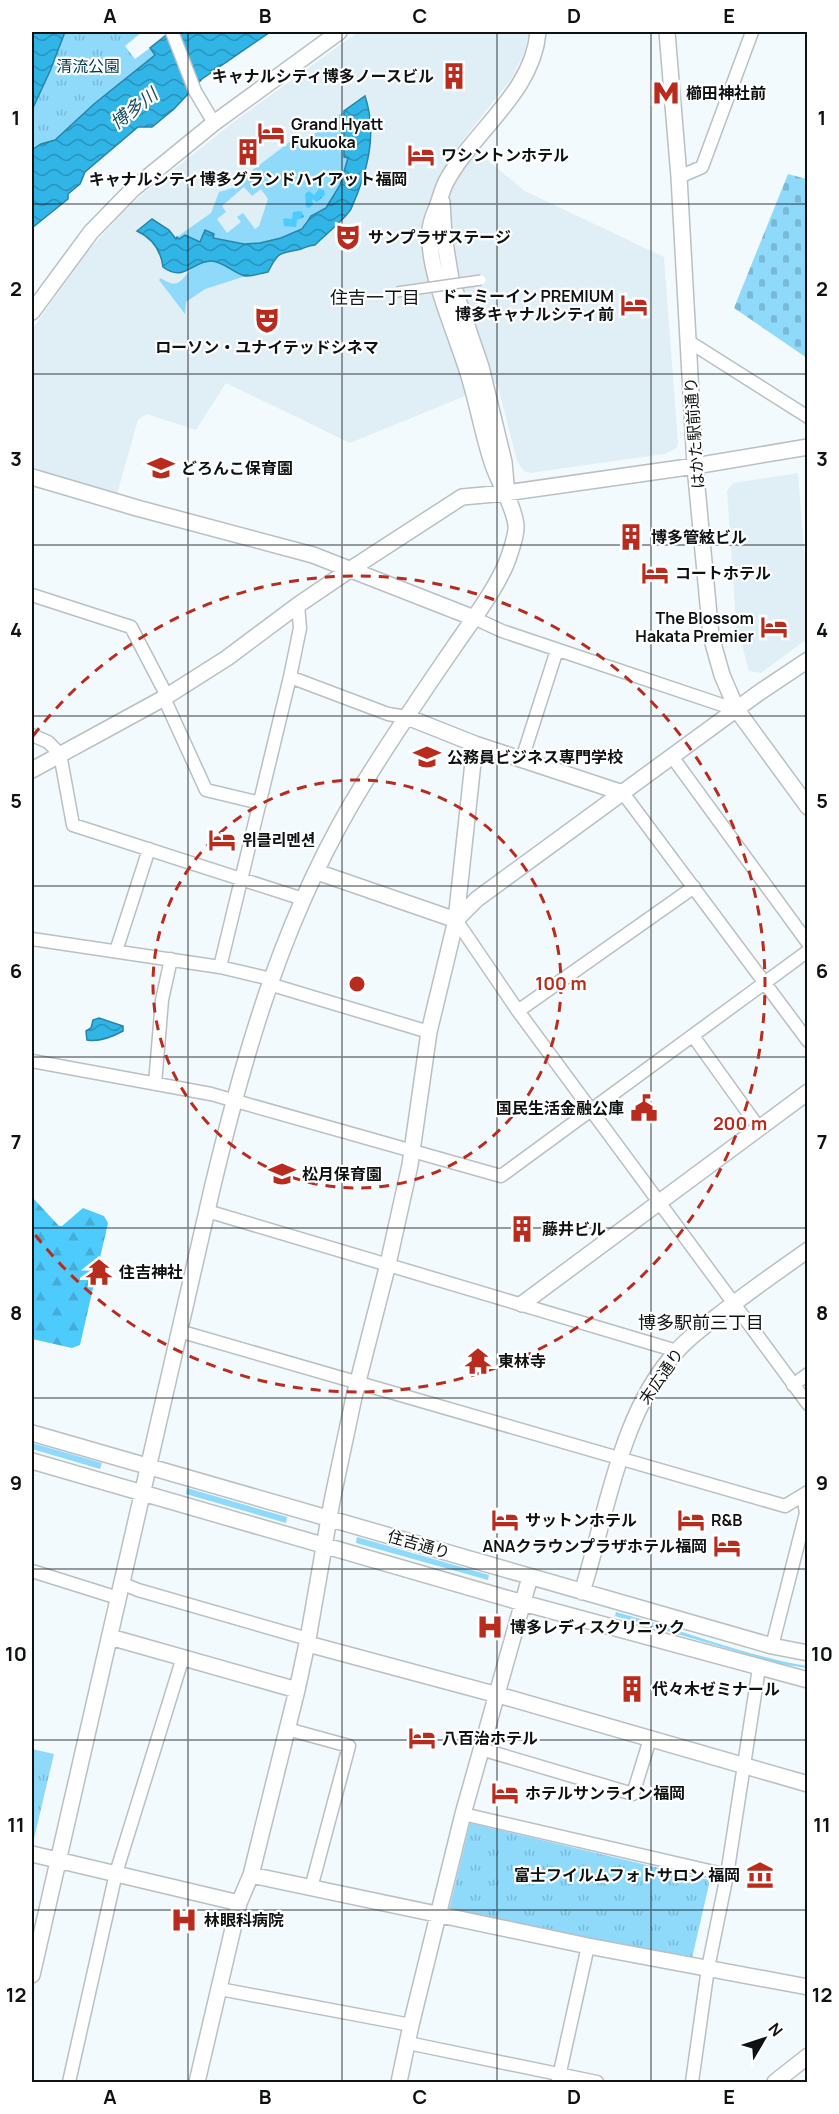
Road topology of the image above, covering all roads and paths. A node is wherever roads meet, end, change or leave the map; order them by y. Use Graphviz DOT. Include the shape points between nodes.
graph roads {
  1 [pos="172,32"];
  2 [pos="339,32"];
  3 [pos="538,32"];
  4 [pos="667,32"];
  5 [pos="752,32"];
  6 [pos="214,123"];
  7 [pos="679,177"];
  8 [pos="482,280"];
  9 [pos="397,292"];
  10 [pos="32,312"];
  11 [pos="688,341"];
  12 [pos="807,417"];
  13 [pos="807,447"];
  14 [pos="695,466"];
  15 [pos="32,477"];
  16 [pos="506,493"];
  17 [pos="351,569"];
  18 [pos="32,595"];
  19 [pos="298,605"];
  20 [pos="474,618"];
  21 [pos="556,650"];
  22 [pos="806,663"];
  23 [pos="290,677"];
  24 [pos="166,697"];
  25 [pos="737,710"];
  26 [pos="407,717"];
  27 [pos="32,735"];
  28 [pos="475,744"];
  29 [pos="60,754"];
  30 [pos="673,758"];
  31 [pos="522,759"];
  32 [pos="32,770"];
  33 [pos="623,793"];
  34 [pos="260,804"];
  35 [pos="807,807"];
  36 [pos="149,849"];
  37 [pos="317,873"];
  38 [pos="242,878"];
  39 [pos="694,887"];
  40 [pos="303,899"];
  41 [pos="456,920"];
  42 [pos="32,941"];
  43 [pos="807,943"];
  44 [pos="116,951"];
  45 [pos="807,951"];
  46 [pos="171,959"];
  47 [pos="220,967"];
  48 [pos="270,982"];
  49 [pos="765,983"];
  50 [pos="518,1011"];
  51 [pos="429,1032"];
  52 [pos="693,1036"];
  53 [pos="807,1041"];
  54 [pos="32,1061"];
  55 [pos="155,1084"];
  56 [pos="807,1092"];
  57 [pos="233,1100"];
  58 [pos="592,1110"];
  59 [pos="759,1128"];
  60 [pos="412,1152"];
  61 [pos="659,1202"];
  62 [pos="207,1211"];
  63 [pos="807,1250"];
  64 [pos="388,1264"];
  65 [pos="522,1304"];
  66 [pos="734,1304"];
  67 [pos="179,1331"];
  68 [pos="677,1351"];
  69 [pos="807,1374"];
  70 [pos="358,1383"];
  71 [pos="793,1385"];
  72 [pos="807,1404"];
  73 [pos="32,1433"];
  74 [pos="620,1459"];
  75 [pos="32,1461"];
  76 [pos="148,1467"];
  77 [pos="142,1492"];
  78 [pos="805,1494"];
  79 [pos="330,1518"];
  80 [pos="326,1545"];
  81 [pos="32,1571"];
  82 [pos="530,1577"];
  83 [pos="119,1590"];
  84 [pos="582,1592"];
  85 [pos="523,1603"];
  86 [pos="110,1637"];
  87 [pos="308,1642"];
  88 [pos="772,1646"];
  89 [pos="807,1653"];
  90 [pos="183,1657"];
  91 [pos="759,1668"];
  92 [pos="807,1680"];
  93 [pos="297,1690"];
  94 [pos="497,1695"];
  95 [pos="287,1729"];
  96 [pos="650,1739"];
  97 [pos="481,1749"];
  98 [pos="744,1764"];
  99 [pos="807,1784"];
  100 [pos="463,1814"];
  101 [pos="32,1854"];
  102 [pos="57,1859"];
  103 [pos="116,1873"];
  104 [pos="250,1875"];
  105 [pos="727,1875"];
  106 [pos="311,1888"];
  107 [pos="239,1903"];
  108 [pos="439,1915"];
  109 [pos="588,1946"];
  110 [pos="708,1968"];
  111 [pos="32,1975"];
  112 [pos="807,1988"];
  113 [pos="220,1989"];
  114 [pos="411,2025"];
  115 [pos="408,2043"];
  116 [pos="807,2056"];
  117 [pos="558,2078"];
  118 [pos="69,2082"];
  119 [pos="197,2082"];
  120 [pos="399,2082"];
  121 [pos="597,2082"];
  122 [pos="692,2082"];
  123 [pos="775,2082"];
  1 -- 6 [label="street" via="195,91"];
  2 -- 6 [label="street"];
  3 -- 16 [label="street" via="536,47 516,90 459,162 442,193 451,279 481,367 504,462"];
  4 -- 7 [label="street, はかた駅前通り"];
  5 -- 7 [label="street" via="702,167"];
  6 -- 10 [label="street" via="133,189 91,232"];
  7 -- 11 [label="street, はかた駅前通り"];
  8 -- 9 [label="street, bridge"];
  11 -- 12 [label="street"];
  11 -- 14 [label="street, はかた駅前通り"];
  13 -- 14 [label="street"];
  14 -- 16 [label="street"];
  14 -- 25 [label="street, はかた駅前通り" via="711,636"];
  15 -- 17 [label="street"];
  16 -- 17 [label="street" via="462,497"];
  16 -- 20 [label="street" via="516,527 511,549"];
  17 -- 19 [label="street"];
  17 -- 20 [label="street"];
  18 -- 24 [label="street" via="131,627"];
  19 -- 23 [label="street" via="300,628"];
  19 -- 24 [label="street"];
  20 -- 21 [label="street"];
  20 -- 26 [label="street"];
  21 -- 25 [label="street"];
  21 -- 31 [label="street"];
  22 -- 25 [label="street"];
  23 -- 26 [label="street" via="387,714"];
  23 -- 34 [label="street"];
  24 -- 29 [label="street"];
  24 -- 34 [label="street" via="206,790"];
  25 -- 30 [label="street"];
  25 -- 35 [label="street, はかた駅前通り"];
  26 -- 28 [label="street"];
  26 -- 37 [label="street" via="364,784"];
  27 -- 29 [label="street" via="48,742"];
  28 -- 31 [label="street"];
  28 -- 41 [label="street"];
  29 -- 32 [label="street"];
  29 -- 36 [label="street" via="73,825"];
  30 -- 33 [label="street"];
  30 -- 43 [label="street"];
  31 -- 33 [label="street"];
  33 -- 39 [label="street"];
  33 -- 41 [label="street" via="477,899"];
  34 -- 38 [label="street"];
  36 -- 38 [label="street"];
  36 -- 44 [label="street"];
  37 -- 40 [label="street"];
  37 -- 41 [label="street"];
  38 -- 40 [label="street"];
  38 -- 47 [label="street"];
  39 -- 49 [label="street"];
  39 -- 50 [label="street"];
  40 -- 48 [label="street"];
  41 -- 50 [label="street"];
  41 -- 51 [label="street"];
  42 -- 44 [label="street"];
  44 -- 46 [label="street"];
  45 -- 49 [label="street"];
  46 -- 47 [label="street"];
  46 -- 55 [label="street" via="162,1000"];
  47 -- 48 [label="street"];
  48 -- 51 [label="street"];
  48 -- 57 [label="street"];
  49 -- 52 [label="street"];
  49 -- 53 [label="street"];
  50 -- 58 [label="street"];
  51 -- 60 [label="street"];
  52 -- 58 [label="street"];
  52 -- 59 [label="street"];
  54 -- 55 [label="street"];
  55 -- 57 [label="street"];
  56 -- 59 [label="street"];
  57 -- 60 [label="street"];
  57 -- 62 [label="street"];
  58 -- 60 [label="street" via="501,1176"];
  58 -- 61 [label="street"];
  59 -- 61 [label="street"];
  60 -- 64 [label="street"];
  61 -- 65 [label="street"];
  61 -- 66 [label="street"];
  62 -- 64 [label="street"];
  62 -- 67 [label="street"];
  63 -- 66 [label="street, 末広通り"];
  64 -- 65 [label="street"];
  64 -- 70 [label="street"];
  65 -- 68 [label="street"];
  66 -- 68 [label="street, 末広通り"];
  66 -- 71 [label="street"];
  67 -- 70 [label="street"];
  67 -- 76 [label="street"];
  68 -- 74 [label="street, 末広通り" via="648,1390"];
  69 -- 71 [label="street"];
  70 -- 74 [label="street"];
  70 -- 79 [label="street"];
  71 -- 72 [label="street"];
  73 -- 76 [label="street, 住吉通り"];
  74 -- 78 [label="street" via="786,1506"];
  74 -- 84 [label="street, 末広通り"];
  75 -- 77 [label="street, 住吉通り"];
  76 -- 77 [label="street"];
  76 -- 79 [label="street, 住吉通り"];
  77 -- 80 [label="street, 住吉通り"];
  77 -- 83 [label="street"];
  78 -- 88 [label="street" via="806,1513"];
  79 -- 80 [label="street"];
  79 -- 82 [label="street, 住吉通り"];
  80 -- 85 [label="street, 住吉通り"];
  80 -- 87 [label="street"];
  81 -- 83 [label="street"];
  82 -- 84 [label="street, 住吉通り"];
  82 -- 85 [label="street"];
  83 -- 86 [label="street"];
  83 -- 87 [label="street" via="138,1590"];
  84 -- 88 [label="street, 住吉通り"];
  85 -- 91 [label="street, 住吉通り"];
  85 -- 94 [label="street"];
  86 -- 90 [label="street"];
  86 -- 102 [label="street"];
  87 -- 93 [label="street"];
  87 -- 94 [label="street"];
  88 -- 89 [label="street, 住吉通り"];
  90 -- 93 [label="street"];
  90 -- 103 [label="street"];
  91 -- 92 [label="street, 住吉通り"];
  91 -- 98 [label="street"];
  93 -- 95 [label="street"];
  94 -- 96 [label="street"];
  94 -- 97 [label="street"];
  95 -- 104 [label="street"];
  95 -- 106 [label="street" via="349,1746"];
  96 -- 97 [label="street" via="633,1794"];
  96 -- 98 [label="street"];
  97 -- 100 [label="street"];
  98 -- 99 [label="street"];
  98 -- 105 [label="street"];
  100 -- 105 [label="street"];
  100 -- 108 [label="street"];
  101 -- 102 [label="street"];
  102 -- 103 [label="street"];
  102 -- 111 [label="street"];
  103 -- 107 [label="street"];
  103 -- 118 [label="street"];
  104 -- 106 [label="street"];
  104 -- 107 [label="street"];
  105 -- 110 [label="street"];
  106 -- 108 [label="street"];
  107 -- 113 [label="street"];
  108 -- 109 [label="street"];
  108 -- 114 [label="street"];
  109 -- 110 [label="street"];
  109 -- 117 [label="street"];
  110 -- 112 [label="street"];
  110 -- 122 [label="street"];
  113 -- 114 [label="street"];
  113 -- 119 [label="street"];
  114 -- 115 [label="street"];
  115 -- 117 [label="street"];
  115 -- 120 [label="street"];
  116 -- 123 [label="street"];
  117 -- 121 [label="street"];
}
